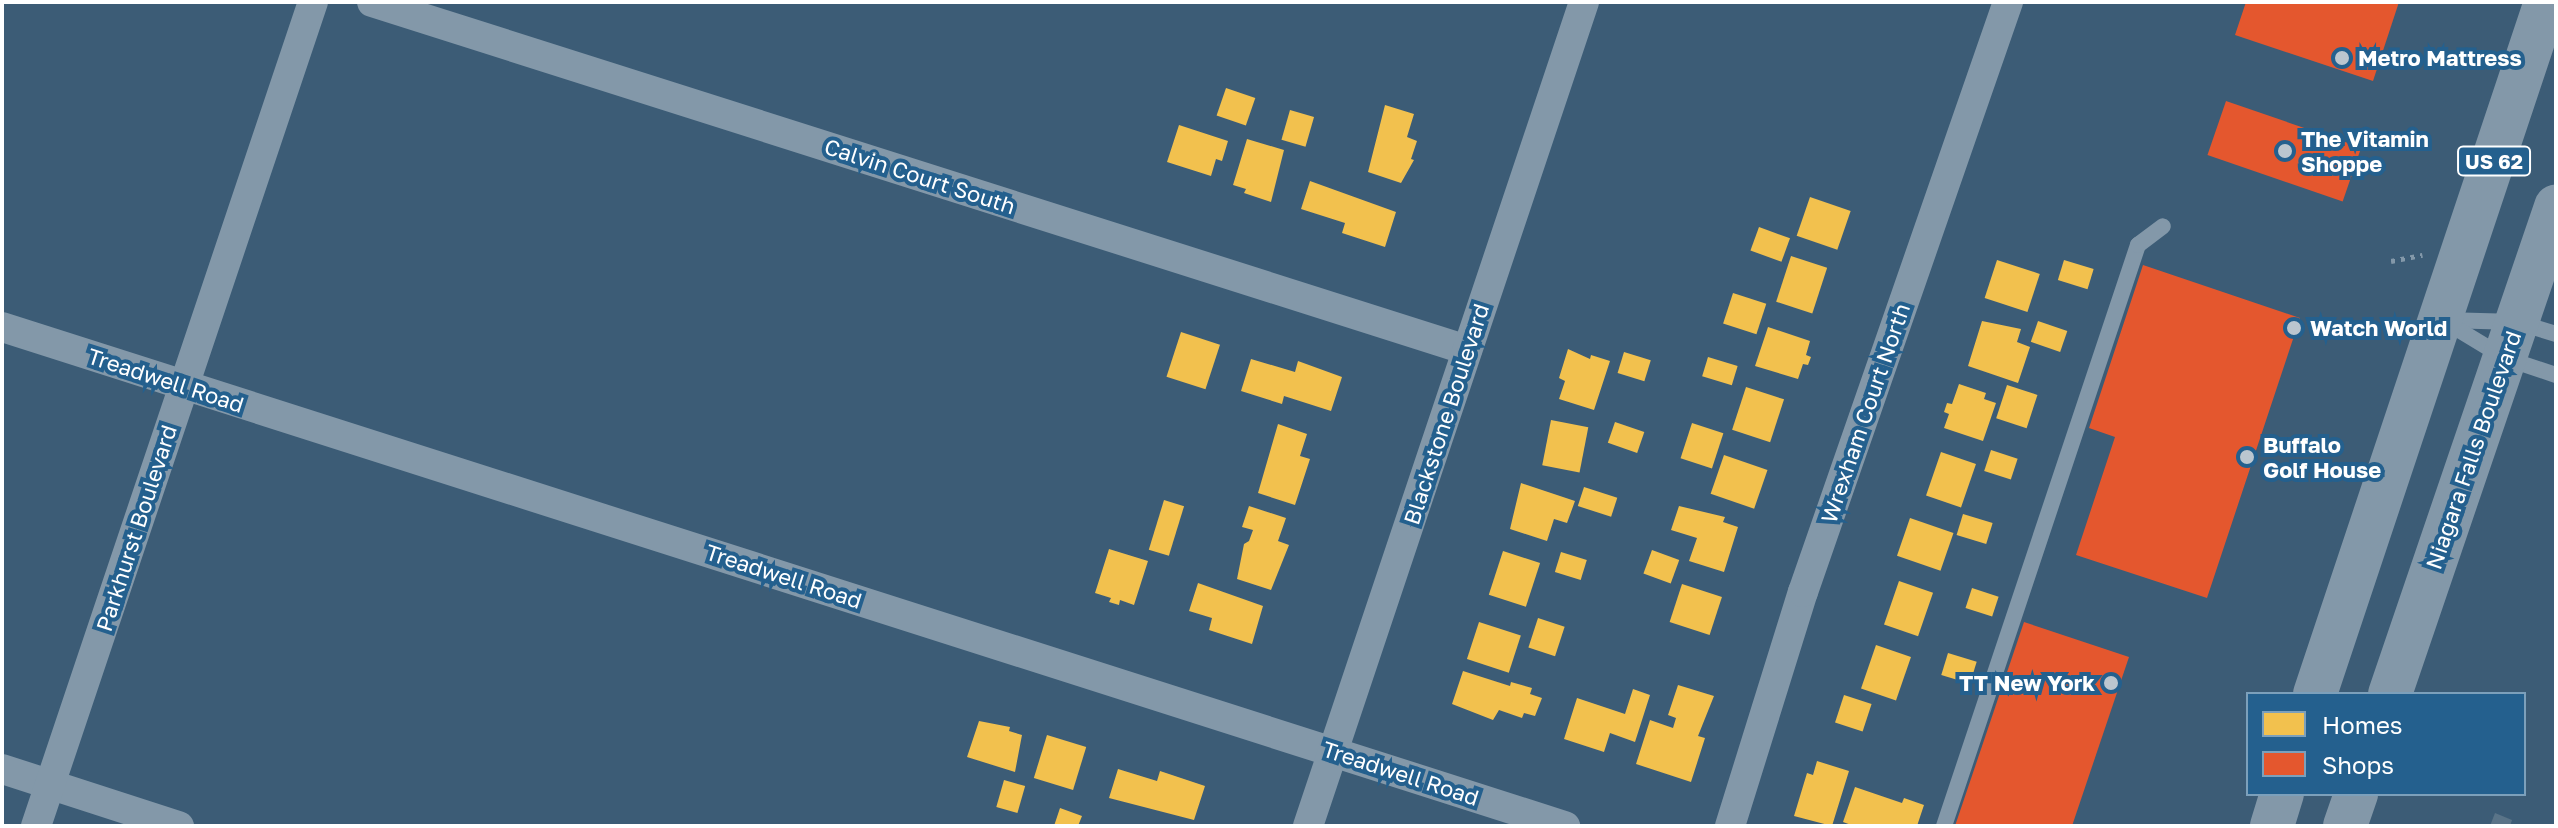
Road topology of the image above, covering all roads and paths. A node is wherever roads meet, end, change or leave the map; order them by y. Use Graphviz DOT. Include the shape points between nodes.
graph roads {
  1 [pos="313,2"];
  2 [pos="372,2"];
  3 [pos="1584,2"];
  4 [pos="2008,2"];
  5 [pos="2546,2"];
  6 [pos="2556,207"];
  7 [pos="2163,226"];
  8 [pos="2431,254"];
  9 [pos="2391,261"];
  10 [pos="2442,320"];
  11 [pos="2,327"];
  12 [pos="2526,338"];
  13 [pos="1467,350"];
  14 [pos="2556,375"];
  15 [pos="184,385"];
  16 [pos="2316,692"];
  17 [pos="2391,692"];
  18 [pos="1333,751"];
  19 [pos="2,769"];
  20 [pos="50,785"];
  21 [pos="2281,796"];
  22 [pos="2355,796"];
  23 [pos="36,826"];
  24 [pos="179,826"];
  25 [pos="1308,826"];
  26 [pos="1565,826"];
  27 [pos="1730,826"];
  28 [pos="1944,826"];
  29 [pos="2272,826"];
  30 [pos="2345,826"];
  1 -- 15 [label="street, Parkhurst Boulevard"];
  2 -- 13 [label="street, Calvin Court South"];
  3 -- 13 [label="street, Blackstone Boulevard"];
  4 -- 27 [label="street, Wrexham Court North" via="1803,592"];
  5 -- 10 [label="main road, US 62"];
  6 -- 12 [label="main road, Niagara Falls Boulevard"];
  7 -- 28 [label="lane" via="2138,245"];
  8 -- 9 [label="path"];
  10 -- 12 [label="lane"];
  10 -- 12 [label="lane"];
  10 -- 16 [label="main road, US 62"];
  11 -- 15 [label="street, Treadwell Road"];
  12 -- 14 [label="lane"];
  12 -- 17 [label="main road, Niagara Falls Boulevard"];
  13 -- 18 [label="street, Blackstone Boulevard"];
  15 -- 18 [label="street, Treadwell Road"];
  15 -- 20 [label="street, Parkhurst Boulevard"];
  18 -- 25 [label="street, Blackstone Boulevard"];
  18 -- 26 [label="street, Treadwell Road"];
  19 -- 20 [label="street"];
  20 -- 23 [label="street, Parkhurst Boulevard"];
  20 -- 24 [label="street"];
  21 -- 29 [label="main road"];
  22 -- 30 [label="main road"];
}
